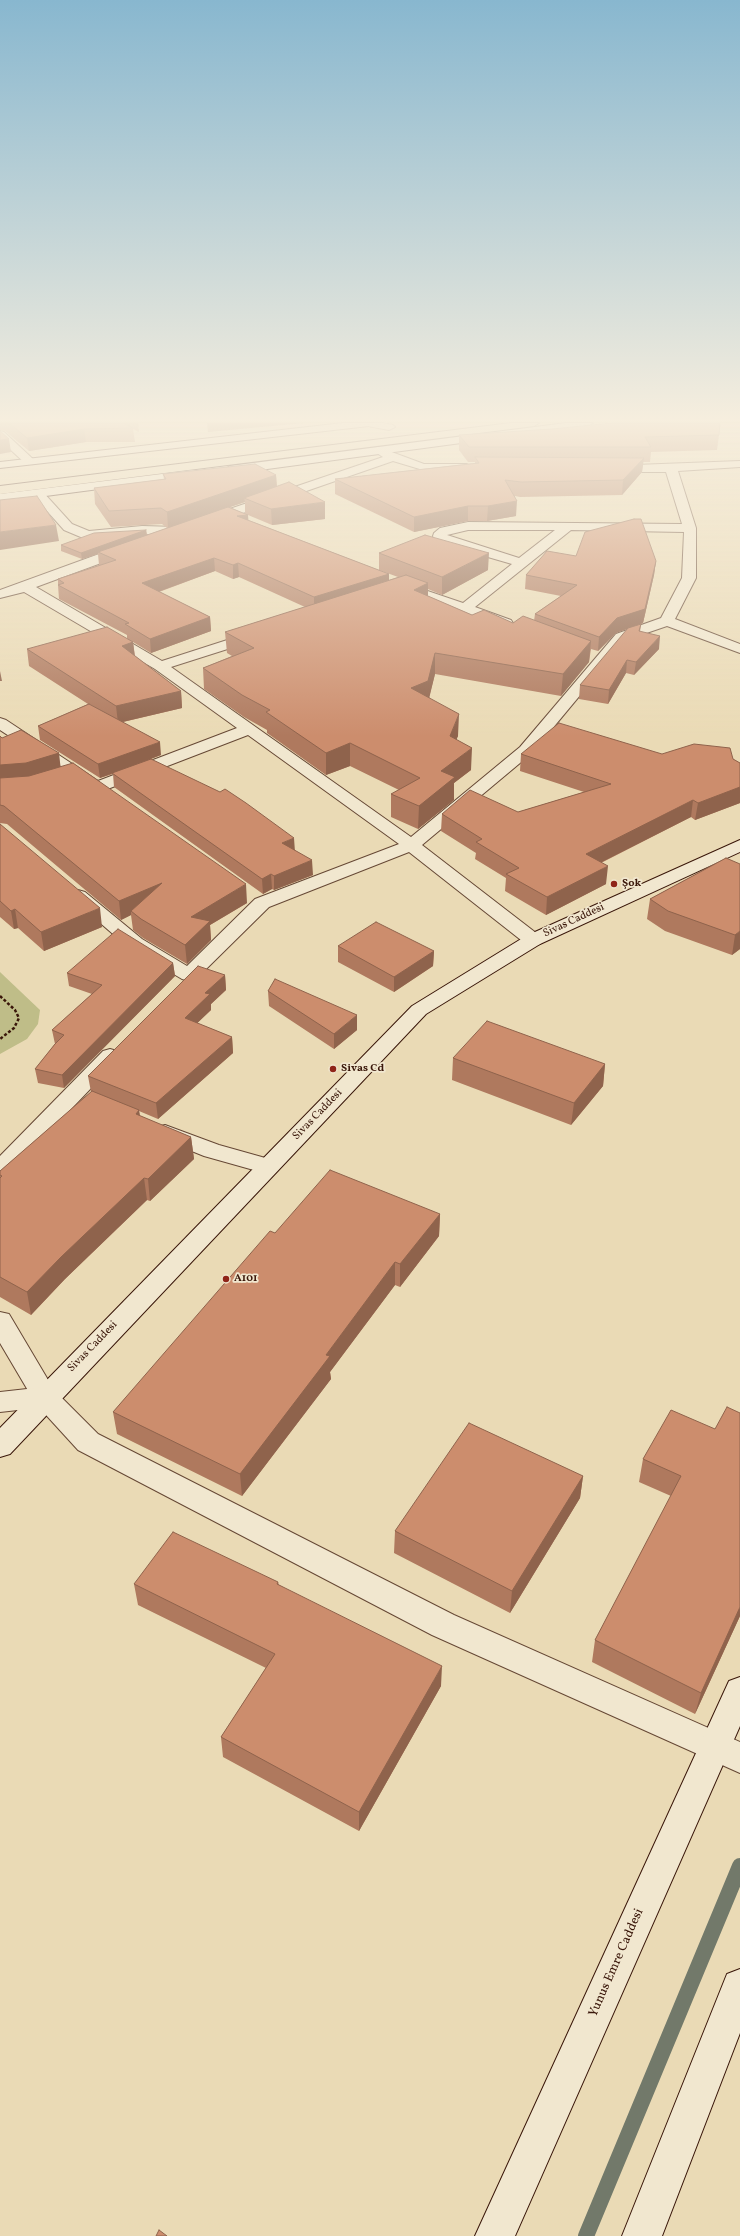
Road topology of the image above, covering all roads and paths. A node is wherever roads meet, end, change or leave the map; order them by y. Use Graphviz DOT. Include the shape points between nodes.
graph roads {
  1 [pos="69,527"];
  2 [pos="189,527"];
  3 [pos="462,527"];
  4 [pos="566,527"];
  5 [pos="650,527"];
  6 [pos="690,528"];
  7 [pos="177,531"];
  8 [pos="521,564"];
  9 [pos="391,587"];
  10 [pos="1,595"];
  11 [pos="465,608"];
  12 [pos="667,621"];
  13 [pos="522,629"];
  14 [pos="264,633"];
  15 [pos="740,649"];
  16 [pos="586,653"];
  17 [pos="600,659"];
  18 [pos="160,666"];
  19 [pos="0,723"];
  20 [pos="249,729"];
  21 [pos="77,773"];
  22 [pos="58,780"];
  23 [pos="740,845"];
  24 [pos="412,846"];
  25 [pos="705,861"];
  26 [pos="726,872"];
  27 [pos="64,884"];
  28 [pos="533,940"];
  29 [pos="189,975"];
  30 [pos="172,992"];
  31 [pos="0,996"];
  32 [pos="0,1040"];
  33 [pos="126,1040"];
  34 [pos="72,1094"];
  35 [pos="94,1103"];
  36 [pos="146,1124"];
  37 [pos="268,1166"];
  38 [pos="0,1170"];
  39 [pos="0,1321"];
  40 [pos="45,1397"];
  41 [pos="0,1402"];
  42 [pos="0,1446"];
  43 [pos="740,1691"];
  44 [pos="727,1753"];
  45 [pos="740,1987"];
  46 [pos="494,2236"];
  47 [pos="642,2236"];
  1 -- 7 [label="street" via="88,535 142,530"];
  2 -- 7 [label="street"];
  3 -- 8 [label="street" via="444,531 440,538"];
  4 -- 8 [label="street"];
  5 -- 6 [label="street"];
  6 -- 12 [label="street" via="689,578"];
  7 -- 10 [label="street"];
  8 -- 11 [label="street"];
  9 -- 11 [label="street" via="406,588"];
  10 -- 18 [label="street" via="26,586"];
  11 -- 13 [label="street"];
  12 -- 15 [label="street"];
  12 -- 17 [label="street" via="621,636"];
  14 -- 18 [label="street"];
  16 -- 17 [label="street"];
  17 -- 24 [label="street" via="526,750"];
  18 -- 20 [label="street"];
  19 -- 21 [label="street"];
  20 -- 21 [label="street" via="105,791"];
  20 -- 24 [label="street"];
  21 -- 22 [label="street"];
  23 -- 25 [label="street, Sivas Caddesi"];
  24 -- 28 [label="street"];
  24 -- 29 [label="street" via="256,898"];
  25 -- 26 [label="street"];
  25 -- 28 [label="street, Sivas Caddesi"];
  27 -- 29 [label="street" via="135,943"];
  28 -- 37 [label="street, Sivas Caddesi" via="419,1010"];
  29 -- 30 [label="street"];
  31 -- 32 [label="path" via="19,1018 14,1028"];
  33 -- 34 [label="street"];
  34 -- 35 [label="street"];
  34 -- 38 [label="street"];
  36 -- 37 [label="street" via="212,1151"];
  37 -- 40 [label="street, Sivas Caddesi"];
  39 -- 40 [label="street"];
  40 -- 41 [label="street"];
  40 -- 42 [label="street, Sivas Caddesi"];
  40 -- 44 [label="street" via="88,1442 444,1625"];
  43 -- 44 [label="street, Yunus Emre Caddesi"];
  44 -- 46 [label="street, Yunus Emre Caddesi"];
  45 -- 47 [label="street"];
}
